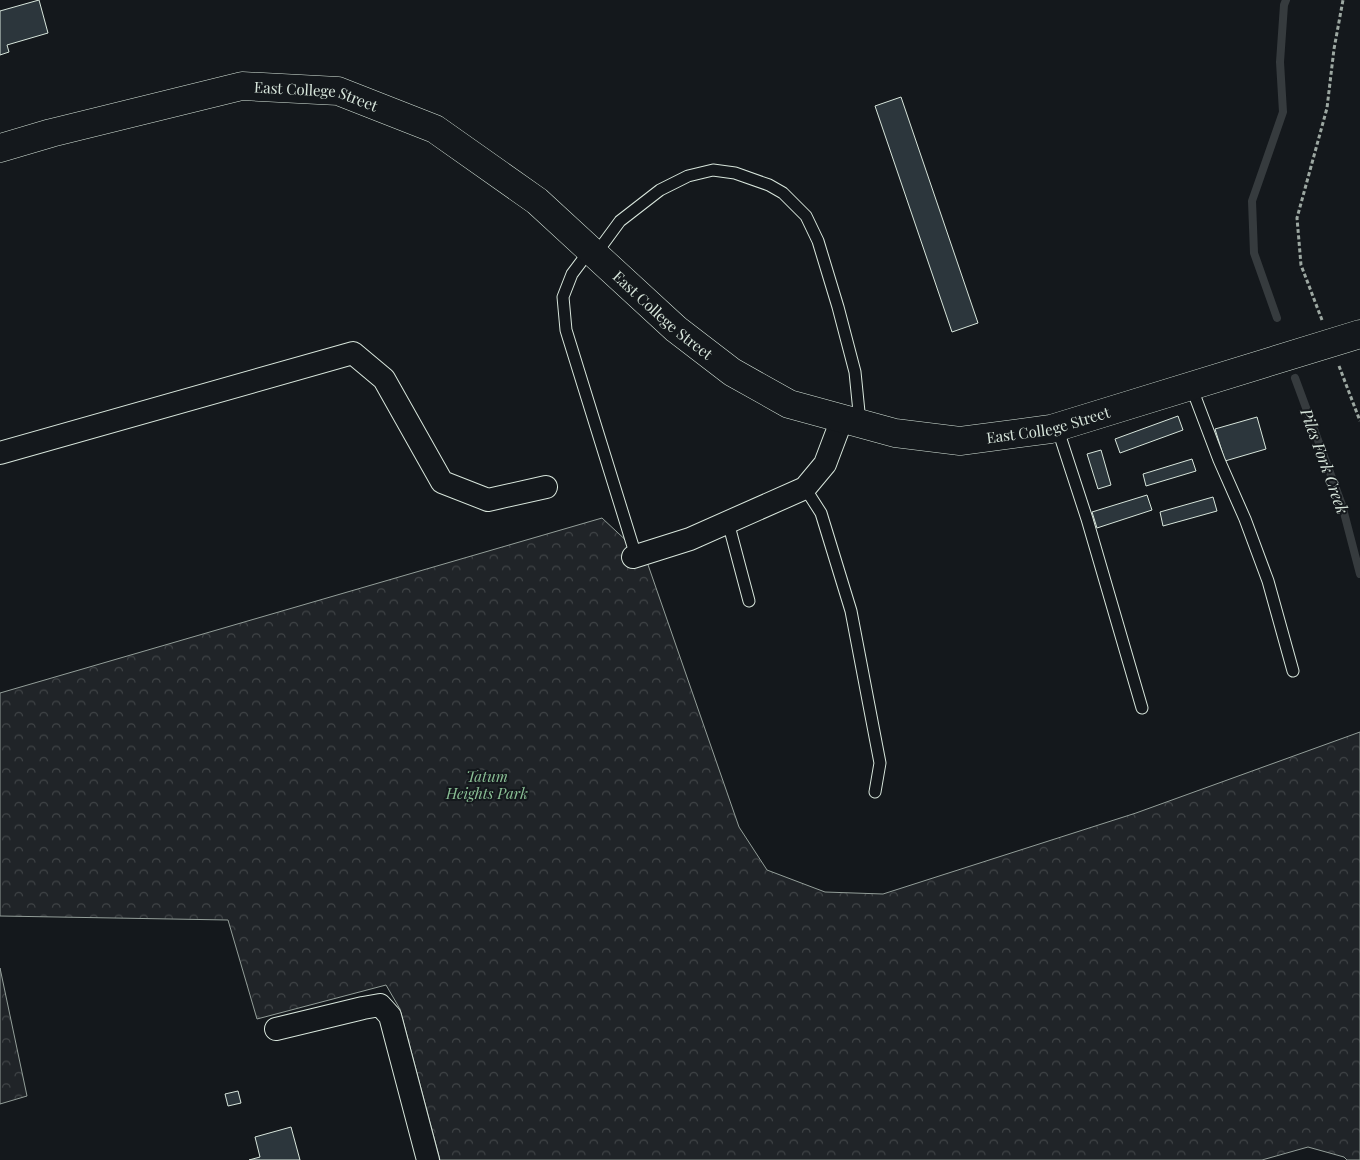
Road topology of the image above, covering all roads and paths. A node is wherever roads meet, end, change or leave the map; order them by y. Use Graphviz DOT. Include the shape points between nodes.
graph roads {
  1 [pos="1343,0"];
  2 [pos="0,148"];
  3 [pos="593,252"];
  4 [pos="1360,334"];
  5 [pos="1331,343"];
  6 [pos="1191,386"];
  7 [pos="851,421"];
  8 [pos="1360,422"];
  9 [pos="1057,427"];
  10 [pos="0,453"];
  11 [pos="546,487"];
  12 [pos="805,488"];
  13 [pos="728,522"];
  14 [pos="635,556"];
  15 [pos="749,601"];
  16 [pos="1293,671"];
  17 [pos="1142,708"];
  18 [pos="876,792"];
  19 [pos="276,1029"];
  20 [pos="428,1160"];
  1 -- 5 [label="path" via="1326,108 1297,218 1301,265"];
  2 -- 3 [label="street, East College Street" via="242,86 338,91 435,129 537,201"];
  3 -- 7 [label="street, East College Street" via="676,329 732,372 789,404"];
  3 -- 7 [label="lane" via="620,221 660,190 688,176 713,170 735,173 783,193 806,216 818,242 838,307 855,372"];
  3 -- 14 [label="lane" via="572,274 563,297 566,330"];
  4 -- 5 [label="street, East College Street"];
  5 -- 6 [label="street, East College Street"];
  5 -- 8 [label="path"];
  6 -- 9 [label="street, East College Street"];
  6 -- 16 [label="lane" via="1268,581"];
  7 -- 9 [label="street, East College Street" via="895,434 960,440"];
  7 -- 12 [label="street" via="825,464"];
  9 -- 17 [label="lane"];
  10 -- 11 [label="street" via="353,353 384,379 442,482 488,500"];
  12 -- 13 [label="street"];
  12 -- 18 [label="lane" via="822,513 851,611 880,763"];
  13 -- 14 [label="street" via="690,539"];
  13 -- 15 [label="lane"];
  19 -- 20 [label="street" via="380,1005 390,1016"];
}
